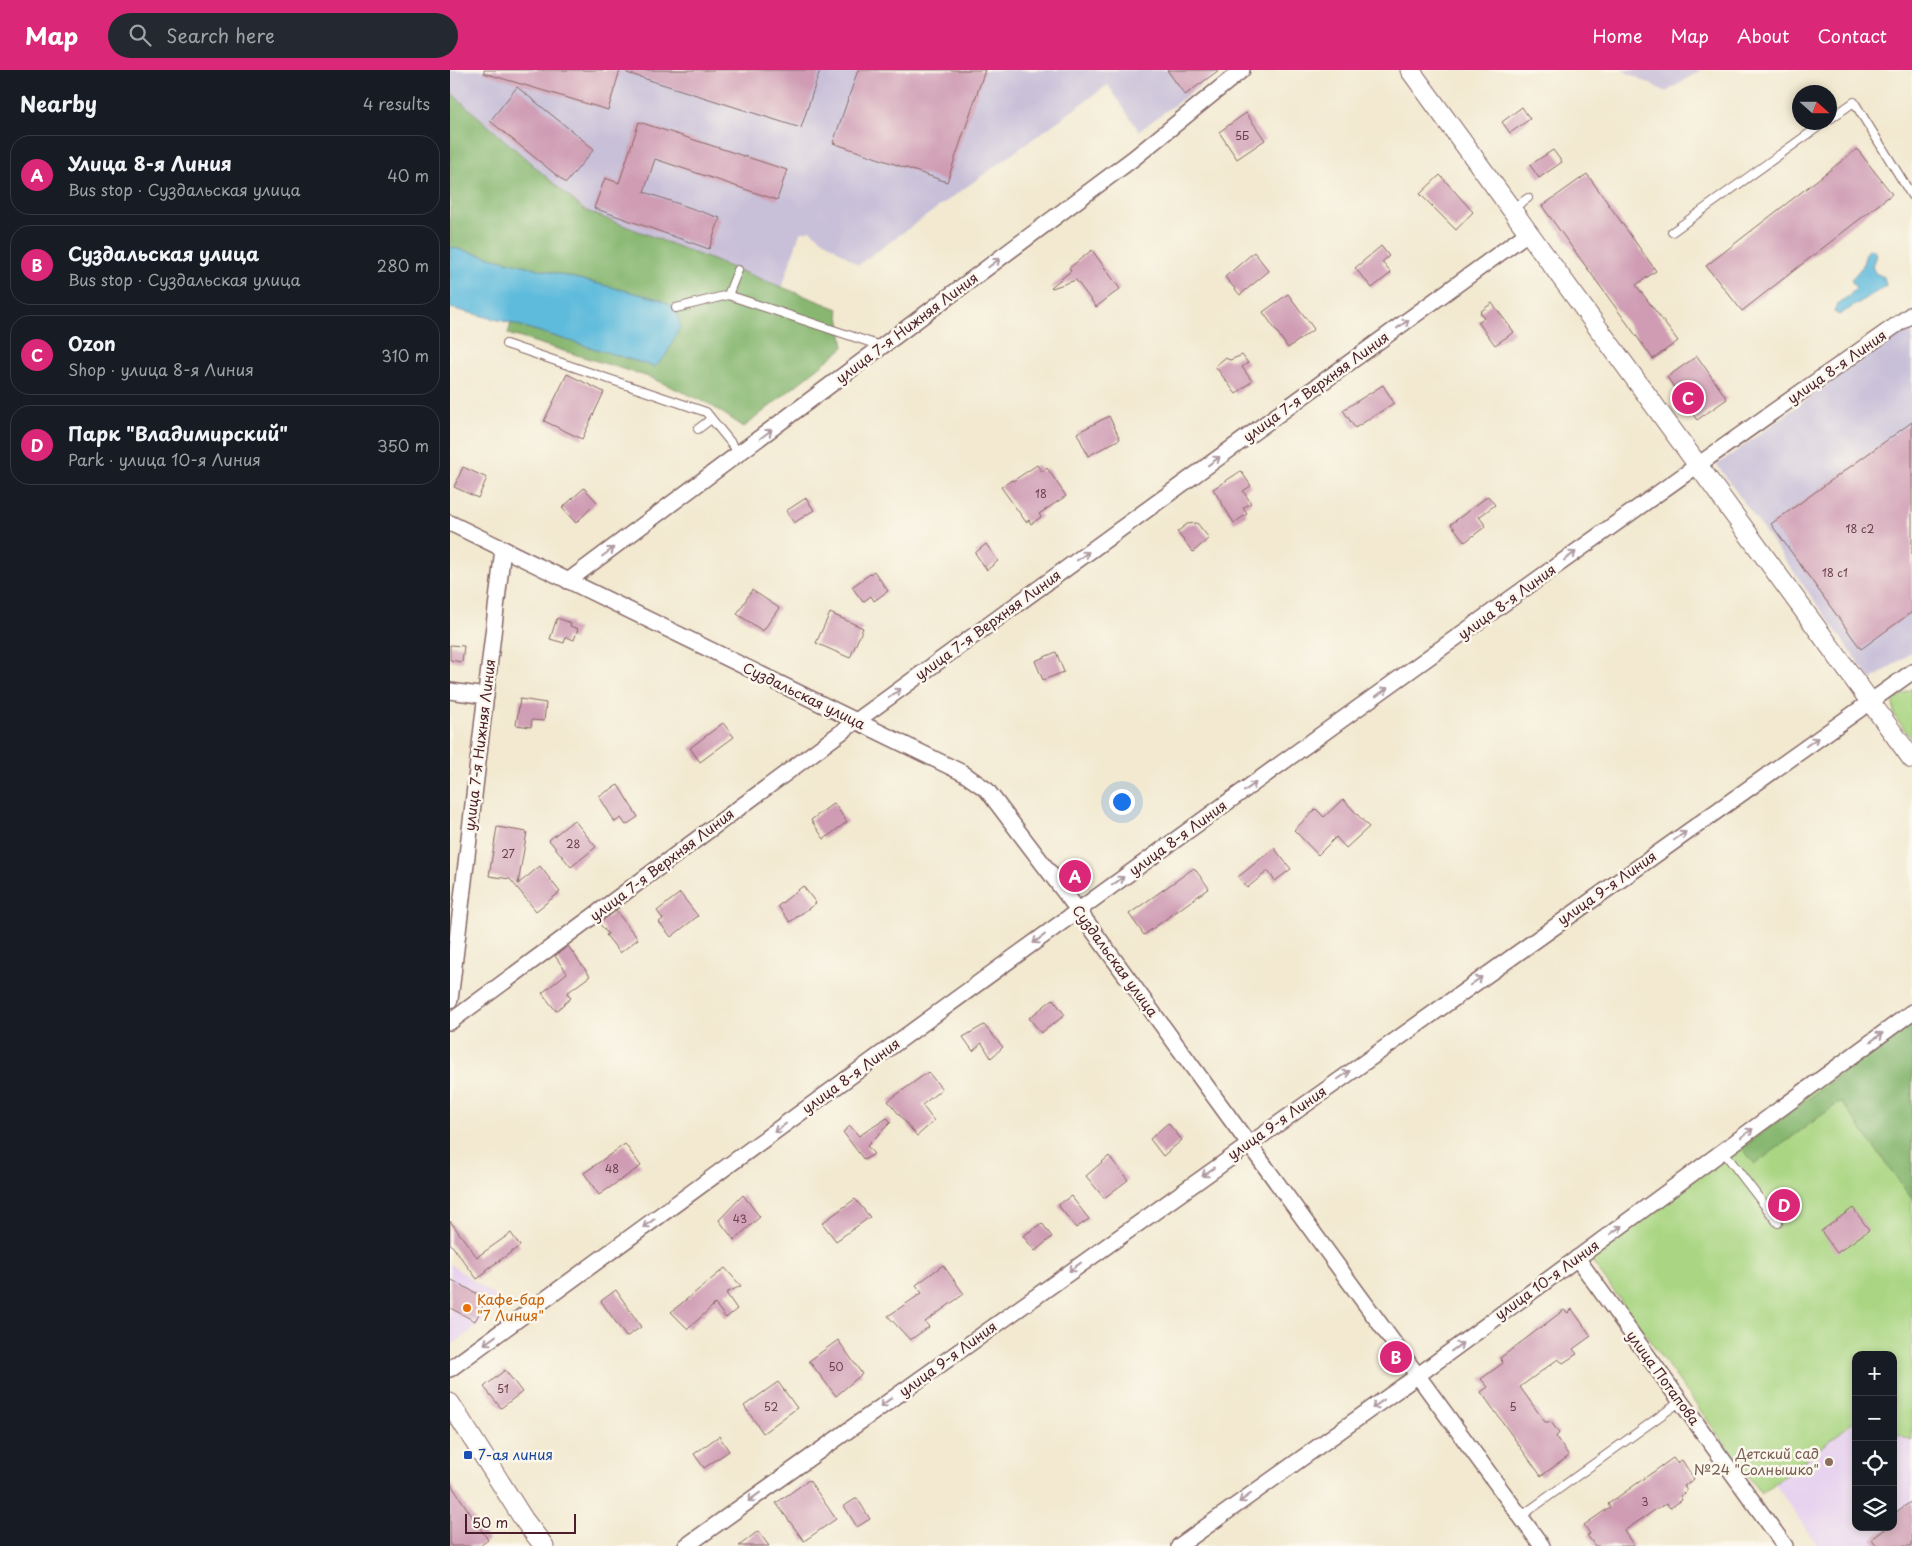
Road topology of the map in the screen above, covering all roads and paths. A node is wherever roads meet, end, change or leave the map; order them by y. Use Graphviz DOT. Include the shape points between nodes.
graph roads {
  1 [pos="1242,70"];
  2 [pos="1410,70"];
  3 [pos="1837,114"];
  4 [pos="1814,130"];
  5 [pos="1912,196"];
  6 [pos="1528,198"];
  7 [pos="1512,209"];
  8 [pos="1529,232"];
  9 [pos="1672,232"];
  10 [pos="738,270"];
  11 [pos="728,295"];
  12 [pos="676,308"];
  13 [pos="1912,314"];
  14 [pos="506,344"];
  15 [pos="883,347"];
  16 [pos="711,419"];
  17 [pos="698,429"];
  18 [pos="740,454"];
  19 [pos="1698,465"];
  20 [pos="450,523"];
  21 [pos="503,549"];
  22 [pos="568,581"];
  23 [pos="1912,672"];
  24 [pos="450,691"];
  25 [pos="486,696"];
  26 [pos="1869,701"];
  27 [pos="856,722"];
  28 [pos="1912,759"];
  29 [pos="1078,910"];
  30 [pos="450,1000"];
  31 [pos="1912,1012"];
  32 [pos="450,1022"];
  33 [pos="1247,1144"];
  34 [pos="1723,1151"];
  35 [pos="1778,1223"];
  36 [pos="1577,1258"];
  37 [pos="451,1365"];
  38 [pos="1417,1376"];
  39 [pos="1680,1401"];
  40 [pos="450,1403"];
  41 [pos="1520,1517"];
  42 [pos="544,1546"];
  43 [pos="686,1546"];
  44 [pos="1179,1546"];
  45 [pos="1542,1546"];
  46 [pos="1785,1546"];
  15 -- 1 [label="street, улица 7-я Нижняя Линия, one-way" via="1140,154"];
  2 -- 7 [label="street"];
  3 -- 5 [label="lane" via="1854,102"];
  4 -- 9 [label="lane"];
  6 -- 7 [label="lane"];
  7 -- 8 [label="street"];
  8 -- 19 [label="street"];
  27 -- 8 [label="street, улица 7-я Верхняя Линия, one-way"];
  10 -- 11 [label="lane"];
  11 -- 12 [label="lane"];
  11 -- 15 [label="lane"];
  13 -- 19 [label="street, улица 8-я Линия"];
  14 -- 16 [label="lane" via="706,412"];
  18 -- 15 [label="street, улица 7-я Нижняя Линия, one-way"];
  16 -- 17 [label="lane"];
  16 -- 18 [label="lane"];
  22 -- 18 [label="street, улица 7-я Нижняя Линия, one-way"];
  19 -- 26 [label="street"];
  29 -- 19 [label="street, улица 8-я Линия, one-way"];
  20 -- 21 [label="street, Суздальская улица"];
  21 -- 22 [label="street, Суздальская улица"];
  21 -- 25 [label="street, улица 7-я Нижняя Линия"];
  22 -- 27 [label="street, Суздальская улица"];
  23 -- 26 [label="street, улица 9-я Линия"];
  24 -- 25 [label="street"];
  25 -- 30 [label="street, улица 7-я Нижняя Линия"];
  26 -- 28 [label="street"];
  33 -- 26 [label="street, улица 9-я Линия, one-way"];
  27 -- 29 [label="street, Суздальская улица" via="963,773 987,790"];
  27 -- 32 [label="street, улица 7-я Верхняя Линия"];
  29 -- 33 [label="street, Суздальская улица"];
  29 -- 37 [label="street, улица 8-я Линия, one-way"];
  34 -- 31 [label="street, улица 10-я Линия, one-way"];
  33 -- 38 [label="street, Суздальская улица"];
  33 -- 43 [label="street, улица 9-я Линия, one-way"];
  34 -- 35 [label="lane"];
  36 -- 34 [label="street, улица 10-я Линия, one-way"];
  38 -- 36 [label="street, улица 10-я Линия, one-way"];
  36 -- 39 [label="street, улица Потапова"];
  38 -- 41 [label="street, Суздальская улица"];
  38 -- 44 [label="street, улица 10-я Линия, one-way"];
  39 -- 41 [label="lane"];
  39 -- 46 [label="street, улица Потапова"];
  40 -- 42 [label="street"];
  41 -- 45 [label="street, Суздальская улица"];
}
